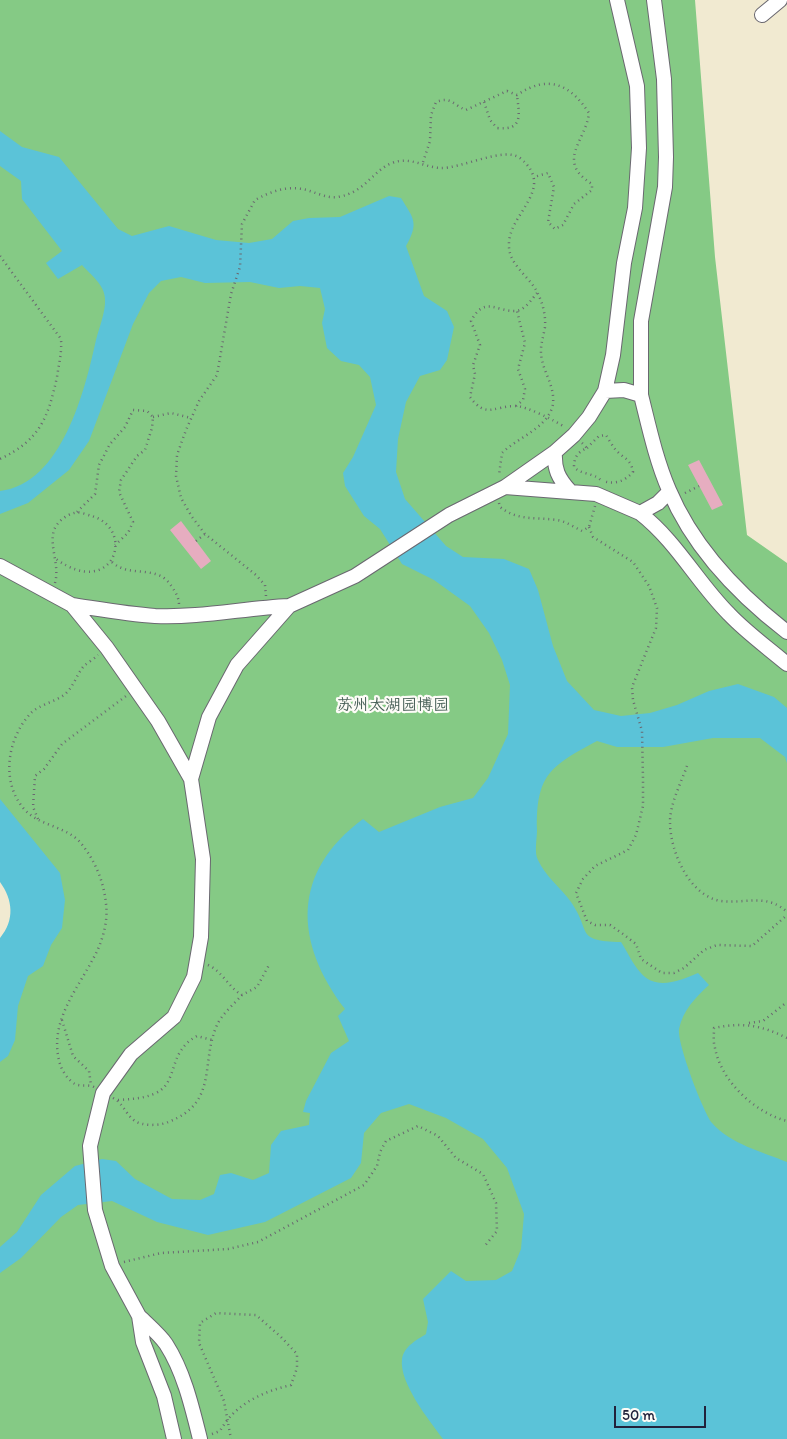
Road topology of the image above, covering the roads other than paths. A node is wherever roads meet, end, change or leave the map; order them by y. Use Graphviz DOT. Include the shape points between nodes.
graph roads {
  1 [pos="617,0"];
  2 [pos="654,0"];
  3 [pos="780,0"];
  4 [pos="762,15"];
  5 [pos="605,391"];
  6 [pos="641,395"];
  7 [pos="555,452"];
  8 [pos="502,488"];
  9 [pos="570,491"];
  10 [pos="670,492"];
  11 [pos="640,513"];
  12 [pos="0,566"];
  13 [pos="72,605"];
  14 [pos="289,606"];
  15 [pos="787,632"];
  16 [pos="787,664"];
  17 [pos="191,779"];
  18 [pos="139,1316"];
  19 [pos="199,1438"];
  20 [pos="174,1439"];
  1 -- 5 [label="street" via="637,86 639,148 635,208"];
  2 -- 6 [label="street" via="664,79 666,157 664,196 641,321"];
  3 -- 4 [label="street"];
  5 -- 6 [label="street" via="624,390"];
  5 -- 7 [label="street" via="589,417"];
  6 -- 10 [label="street"];
  7 -- 8 [label="street"];
  7 -- 9 [label="street" via="554,466 559,480"];
  8 -- 9 [label="street"];
  8 -- 14 [label="street" via="449,514 355,576"];
  9 -- 11 [label="street" via="596,494"];
  10 -- 11 [label="street"];
  10 -- 15 [label="street" via="696,538 726,576 759,610"];
  11 -- 16 [label="street" via="658,527 680,552 728,614"];
  12 -- 13 [label="street"];
  13 -- 14 [label="street" via="156,616"];
  13 -- 17 [label="street" via="107,648 158,721"];
  14 -- 17 [label="street" via="237,666 209,717"];
  17 -- 18 [label="street" via="203,859 201,937 194,977 174,1017 132,1054 103,1093 90,1146 95,1210 112,1266"];
  18 -- 19 [label="street" via="166,1344 180,1372 193,1407"];
  18 -- 20 [label="street" via="143,1342 164,1396"];
}
